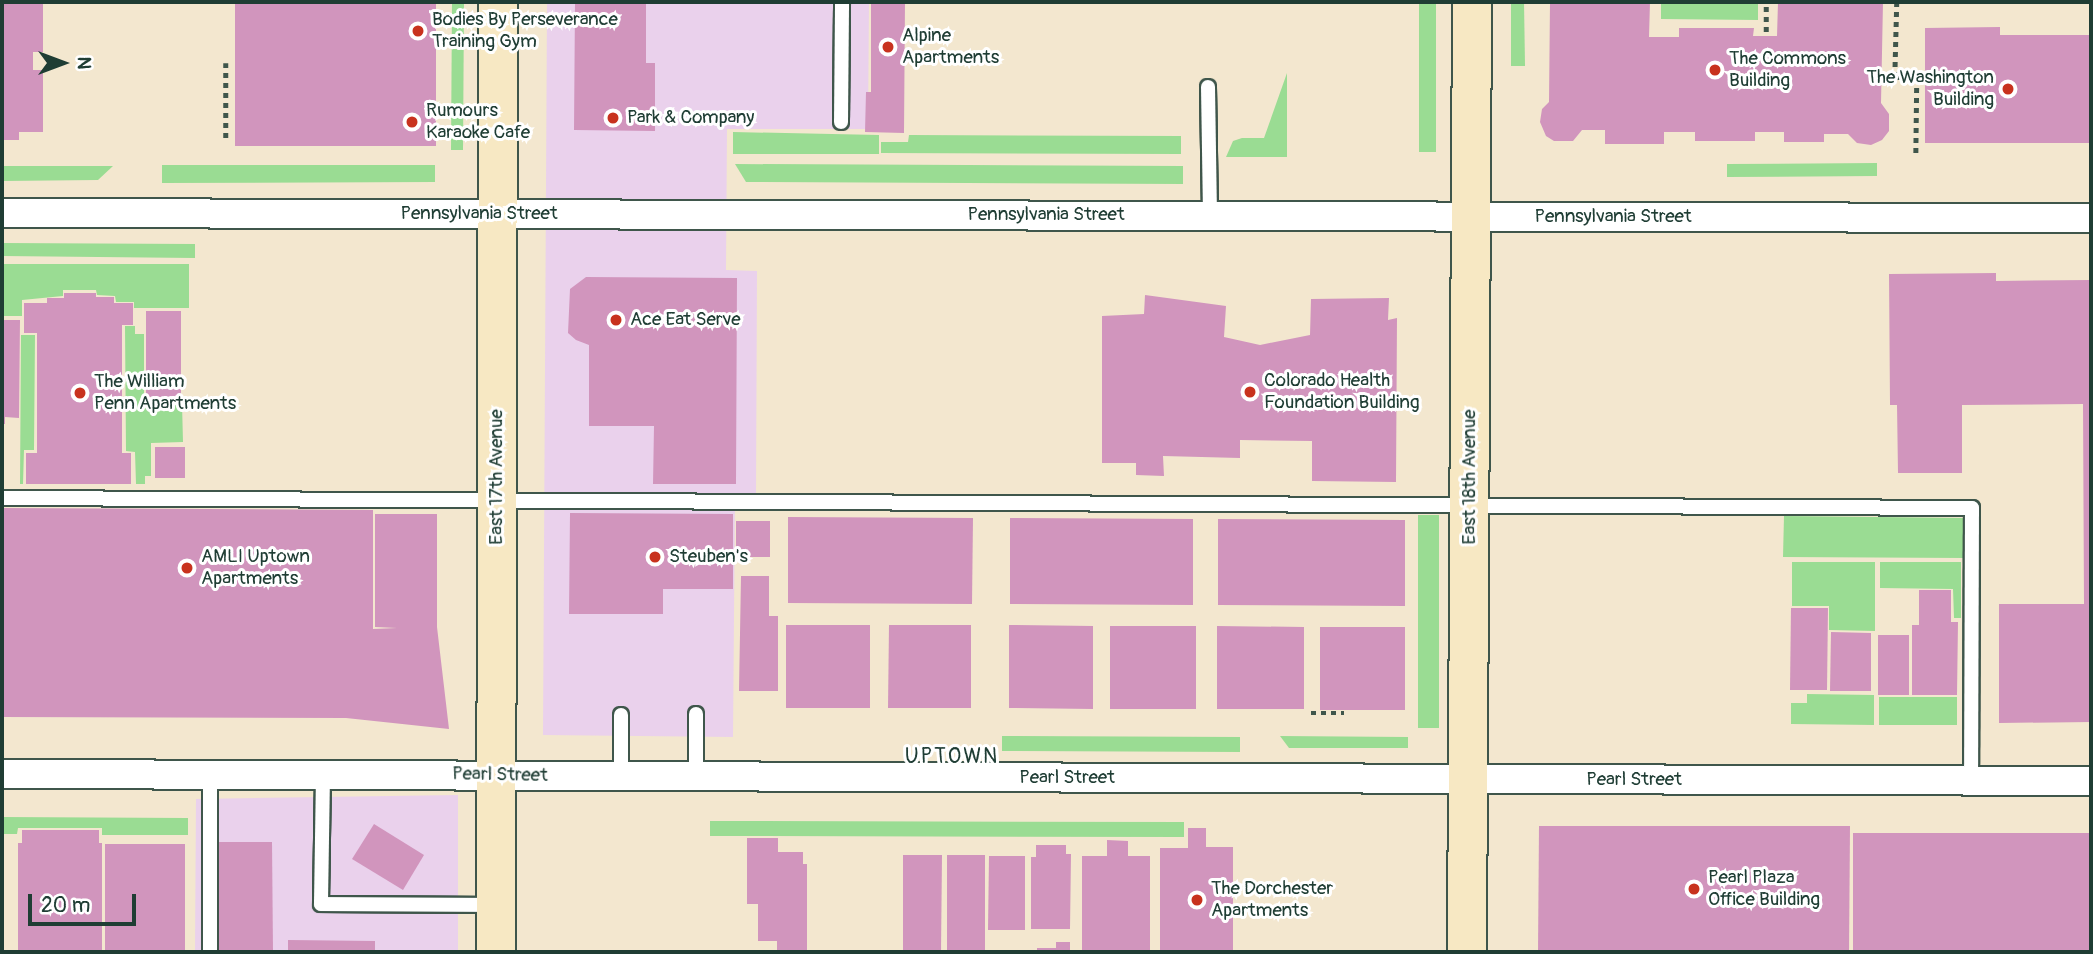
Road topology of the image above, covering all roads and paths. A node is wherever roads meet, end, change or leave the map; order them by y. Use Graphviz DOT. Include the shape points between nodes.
graph roads {
  1 [pos="498,2"];
  2 [pos="842,2"];
  3 [pos="1472,2"];
  4 [pos="1766,2"];
  5 [pos="1897,2"];
  6 [pos="1766,32"];
  7 [pos="226,63"];
  8 [pos="1208,87"];
  9 [pos="841,122"];
  10 [pos="226,141"];
  11 [pos="1916,156"];
  12 [pos="2,213"];
  13 [pos="498,214"];
  14 [pos="1210,216"];
  15 [pos="1471,216"];
  16 [pos="2091,218"];
  17 [pos="2,498"];
  18 [pos="497,500"];
  19 [pos="1469,505"];
  20 [pos="1311,713"];
  21 [pos="1345,713"];
  22 [pos="696,714"];
  23 [pos="621,715"];
  24 [pos="2,774"];
  25 [pos="210,775"];
  26 [pos="323,775"];
  27 [pos="496,776"];
  28 [pos="621,777"];
  29 [pos="696,777"];
  30 [pos="1468,780"];
  31 [pos="1971,781"];
  32 [pos="2091,781"];
  33 [pos="496,905"];
  34 [pos="210,952"];
  35 [pos="496,952"];
  36 [pos="1467,952"];
  1 -- 13 [label="main road, East 17th Avenue"];
  2 -- 9 [label="lane"];
  3 -- 15 [label="main road, East 18th Avenue"];
  4 -- 6 [label="path"];
  5 -- 11 [label="path" via="1895,78 1917,78"];
  7 -- 10 [label="path"];
  8 -- 14 [label="lane"];
  12 -- 13 [label="street, Pennsylvania Street"];
  13 -- 14 [label="street, Pennsylvania Street"];
  13 -- 18 [label="main road, East 17th Avenue"];
  14 -- 15 [label="street, Pennsylvania Street"];
  15 -- 16 [label="street, Pennsylvania Street"];
  15 -- 19 [label="main road, East 18th Avenue"];
  17 -- 18 [label="lane"];
  18 -- 19 [label="lane"];
  18 -- 27 [label="main road, East 17th Avenue"];
  19 -- 30 [label="main road, East 18th Avenue"];
  19 -- 31 [label="lane" via="1972,508"];
  20 -- 21 [label="path"];
  22 -- 29 [label="lane"];
  23 -- 28 [label="lane"];
  24 -- 25 [label="street, Pearl Street"];
  25 -- 26 [label="street, Pearl Street"];
  25 -- 34 [label="lane"];
  26 -- 27 [label="street, Pearl Street"];
  26 -- 33 [label="lane" via="321,904"];
  27 -- 28 [label="street, Pearl Street"];
  27 -- 33 [label="main road, East 17th Avenue"];
  28 -- 29 [label="street, Pearl Street"];
  29 -- 30 [label="street, Pearl Street"];
  30 -- 31 [label="street, Pearl Street"];
  30 -- 36 [label="main road, East 18th Avenue"];
  31 -- 32 [label="street, Pearl Street"];
  33 -- 35 [label="main road, East 17th Avenue"];
}
